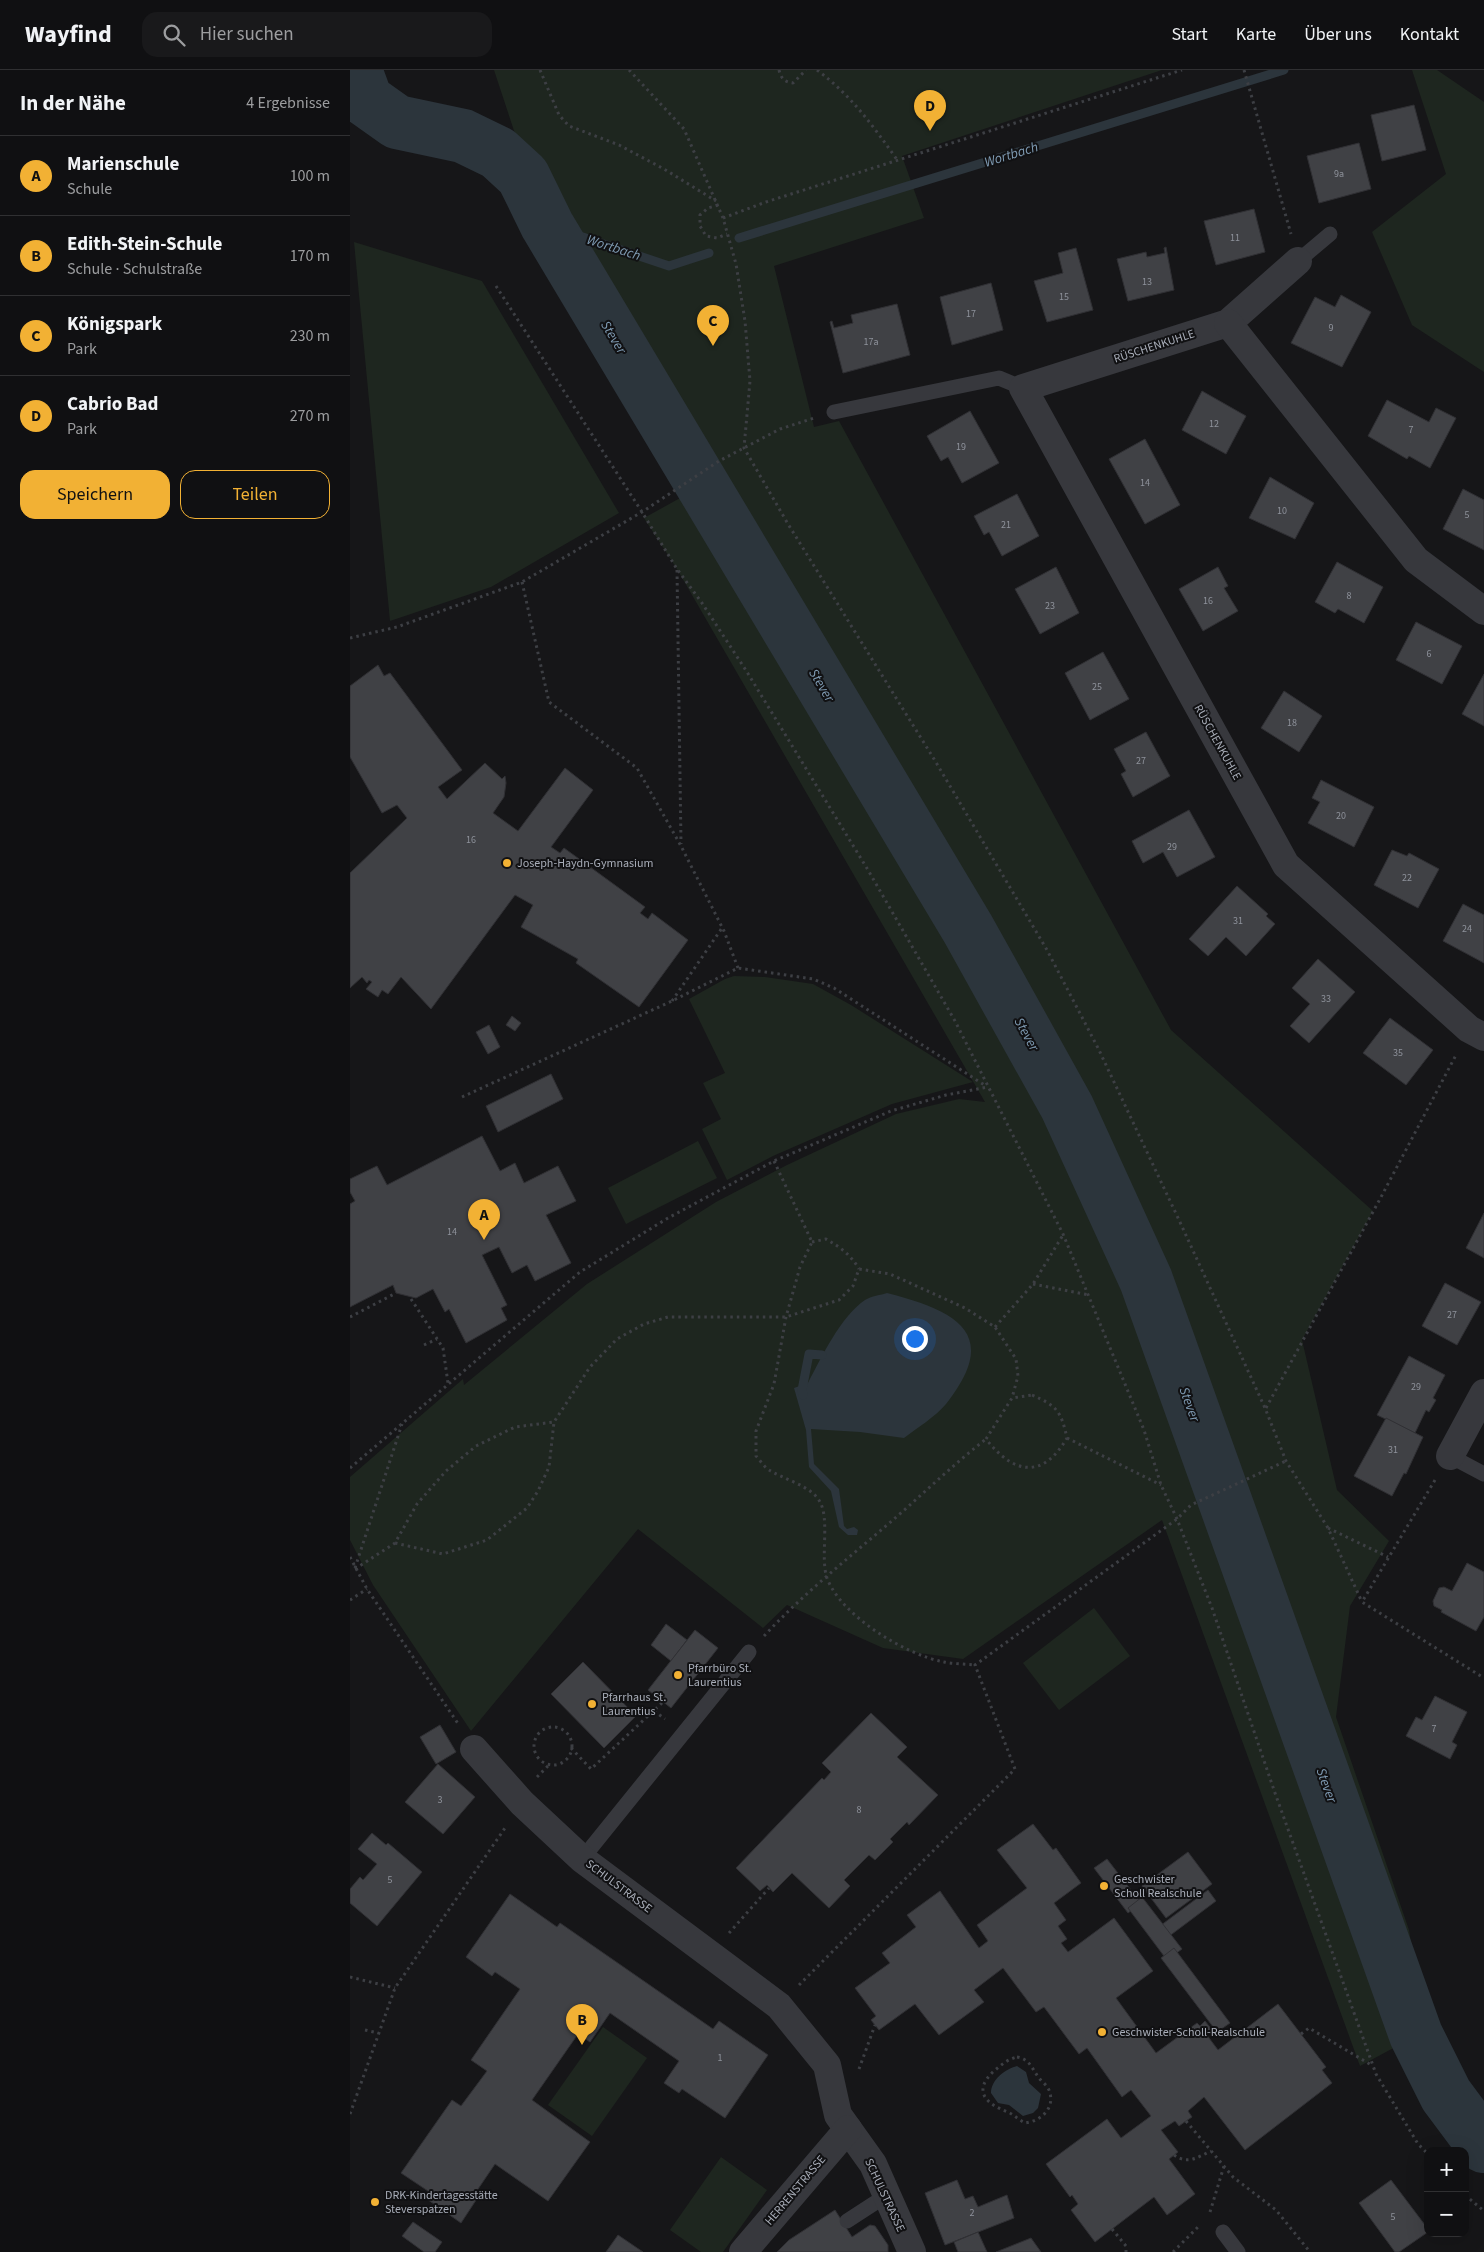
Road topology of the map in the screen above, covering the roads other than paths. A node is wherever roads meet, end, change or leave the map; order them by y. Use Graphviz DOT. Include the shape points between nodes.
graph roads {
  1 [pos="1330,234"];
  2 [pos="1298,261"];
  3 [pos="1228,323"];
  4 [pos="1023,388"];
  5 [pos="834,412"];
  6 [pos="1484,612"];
  7 [pos="1476,1033"];
  8 [pos="1484,1393"];
  9 [pos="1450,1456"];
  10 [pos="1484,1474"];
  11 [pos="749,1652"];
  12 [pos="474,1749"];
  13 [pos="582,1859"];
  14 [pos="843,2122"];
  15 [pos="887,2195"];
  16 [pos="847,2221"];
  17 [pos="1223,2232"];
  18 [pos="743,2252"];
  19 [pos="912,2252"];
  20 [pos="1238,2252"];
  1 -- 2 [label="lane, RÜSCHENKUHLE"];
  2 -- 3 [label="street, RÜSCHENKUHLE"];
  3 -- 4 [label="street, RÜSCHENKUHLE"];
  3 -- 6 [label="street" via="1416,560"];
  4 -- 5 [label="lane" via="1000,378"];
  4 -- 7 [label="street, RÜSCHENKUHLE" via="1286,865"];
  8 -- 9 [label="street"];
  9 -- 10 [label="lane"];
  11 -- 13 [label="lane"];
  12 -- 13 [label="street, SCHULSTRASSE" via="522,1803"];
  13 -- 14 [label="street, SCHULSTRASSE" via="779,2006 827,2065"];
  14 -- 15 [label="street, SCHULSTRASSE" via="873,2164"];
  14 -- 18 [label="street, HERRENSTRASSE"];
  15 -- 16 [label="lane"];
  15 -- 19 [label="street, SCHULSTRASSE"];
  17 -- 20 [label="lane"];
}
